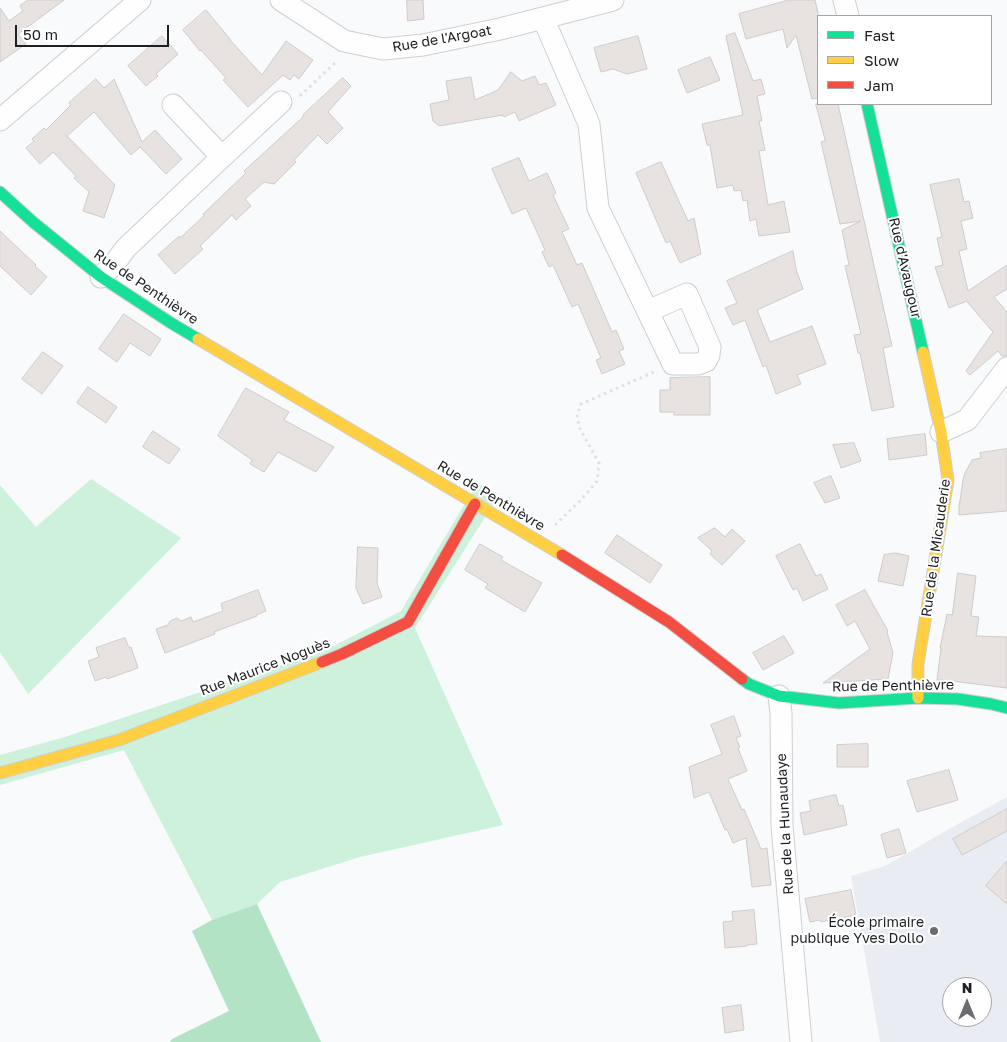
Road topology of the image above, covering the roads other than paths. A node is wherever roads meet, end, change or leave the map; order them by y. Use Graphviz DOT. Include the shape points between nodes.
graph roads {
  1 [pos="140,0"];
  2 [pos="281,0"];
  3 [pos="613,0"];
  4 [pos="844,0"];
  5 [pos="848,15"];
  6 [pos="543,18"];
  7 [pos="281,102"];
  8 [pos="173,105"];
  9 [pos="867,105"];
  10 [pos="0,120"];
  11 [pos="222,156"];
  12 [pos="0,192"];
  13 [pos="101,277"];
  14 [pos="648,311"];
  15 [pos="1007,368"];
  16 [pos="941,432"];
  17 [pos="476,504"];
  18 [pos="779,696"];
  19 [pos="918,698"];
  20 [pos="1007,708"];
  21 [pos="0,773"];
  22 [pos="801,1042"];
  1 -- 10 [label="street"];
  2 -- 6 [label="street, Rue de l'Argoat" via="344,41 383,49 422,45"];
  3 -- 6 [label="street, Rue de l'Argoat"];
  4 -- 5 [label="street"];
  6 -- 14 [label="street" via="590,124 598,208"];
  7 -- 11 [label="street"];
  8 -- 11 [label="street"];
  9 -- 16 [label="street, Rue d'Avaugour"];
  11 -- 13 [label="street" via="126,248"];
  12 -- 13 [label="street, Rue de Penthièvre"];
  13 -- 17 [label="street, Rue de Penthièvre" via="171,323"];
  14 -- 14 [label="street" via="673,364 706,361 710,347 687,294"];
  15 -- 16 [label="street" via="967,420"];
  16 -- 19 [label="street, Rue de la Micauderie" via="948,480 918,664"];
  17 -- 18 [label="street, Rue de Penthièvre" via="669,622 749,684"];
  17 -- 21 [label="street, Rue Maurice Noguès" via="408,622 342,654 119,740"];
  18 -- 19 [label="street, Rue de Penthièvre" via="839,703"];
  18 -- 22 [label="street, Rue de la Hunaudaye" via="782,826"];
  19 -- 20 [label="street, Rue de Penthièvre" via="958,699"];
}
